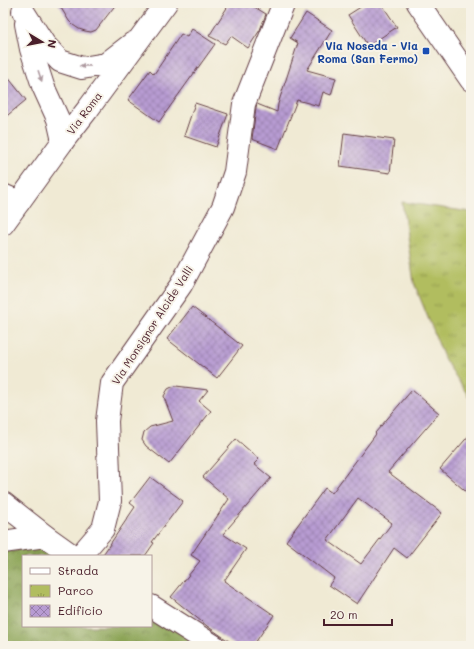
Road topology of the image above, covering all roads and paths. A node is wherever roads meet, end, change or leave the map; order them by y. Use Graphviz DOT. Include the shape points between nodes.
graph roads {
  1 [pos="166,3"];
  2 [pos="418,3"];
  3 [pos="283,5"];
  4 [pos="22,7"];
  5 [pos="142,36"];
  6 [pos="471,80"];
  7 [pos="63,141"];
  8 [pos="11,198"];
  9 [pos="3,224"];
  10 [pos="3,503"];
  11 [pos="45,536"];
  12 [pos="3,542"];
  13 [pos="72,555"];
  14 [pos="81,555"];
  15 [pos="152,607"];
  16 [pos="214,646"];
  1 -- 5 [label="street, Via Roma"];
  2 -- 6 [label="street"];
  3 -- 14 [label="street, Via Monsignor Alcide Valli" via="244,104 234,172 223,207 181,285 112,383 107,421 110,501 103,529"];
  5 -- 4 [label="street, one-way" via="106,64 82,68 60,61 44,44"];
  4 -- 7 [label="street, one-way" via="31,49 43,86 58,119"];
  5 -- 7 [label="street, Via Roma"];
  7 -- 8 [label="street, Via Roma"];
  8 -- 9 [label="street, Via Roma"];
  10 -- 11 [label="street"];
  11 -- 12 [label="street"];
  11 -- 13 [label="street"];
  15 -- 16 [label="street"];
}
